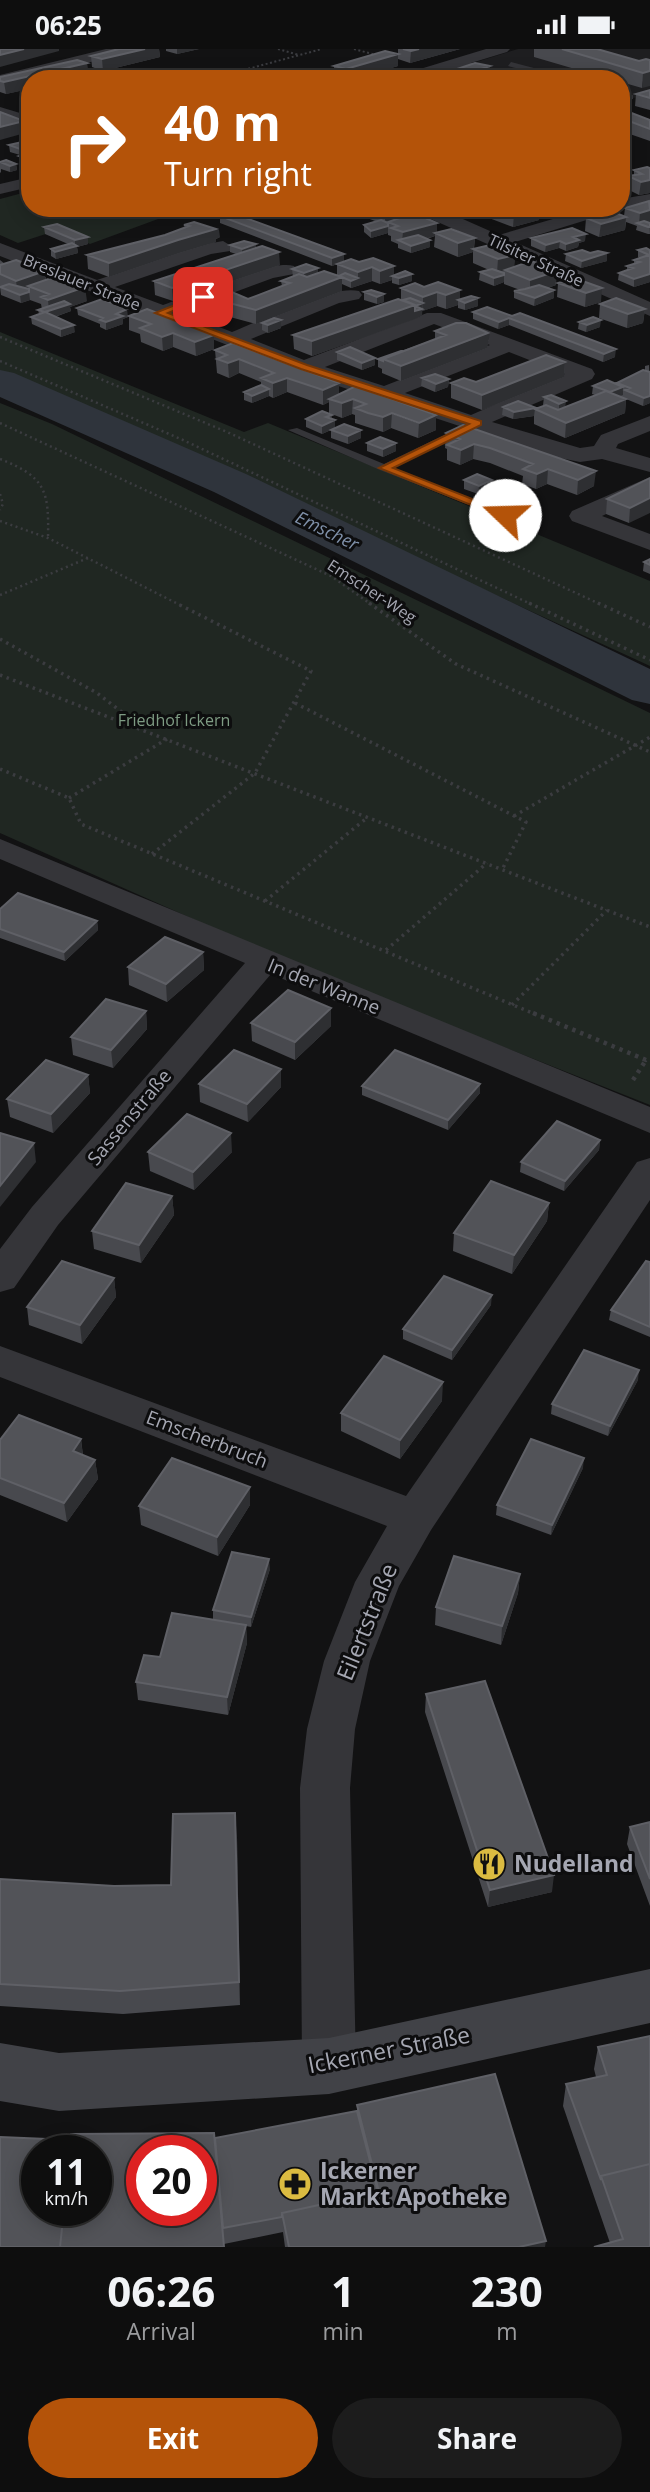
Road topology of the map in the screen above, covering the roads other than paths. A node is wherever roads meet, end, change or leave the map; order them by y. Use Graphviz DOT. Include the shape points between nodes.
graph roads {
  1 [pos="125,49"];
  2 [pos="502,49"];
  3 [pos="455,64"];
  4 [pos="40,70"];
  5 [pos="434,70"];
  6 [pos="503,70"];
  7 [pos="21,75"];
  8 [pos="0,80"];
  9 [pos="0,112"];
  10 [pos="21,119"];
  11 [pos="21,184"];
  12 [pos="0,189"];
  13 [pos="650,199"];
  14 [pos="630,203"];
  15 [pos="442,217"];
  16 [pos="581,217"];
  17 [pos="496,242"];
  18 [pos="223,247"];
  19 [pos="0,249"];
  20 [pos="287,270"];
  21 [pos="94,287"];
  22 [pos="650,291"];
  23 [pos="352,295"];
  24 [pos="622,299"];
  25 [pos="650,310"];
  26 [pos="160,313"];
  27 [pos="230,339"];
  28 [pos="509,345"];
  29 [pos="304,367"];
  30 [pos="384,394"];
  31 [pos="475,423"];
  32 [pos="650,423"];
  33 [pos="293,430"];
  34 [pos="606,446"];
  35 [pos="650,465"];
  36 [pos="384,468"];
  37 [pos="650,484"];
  38 [pos="505,515"];
  39 [pos="639,539"];
  40 [pos="0,848"];
  41 [pos="265,961"];
  42 [pos="650,1121"];
  43 [pos="650,1171"];
  44 [pos="0,1278"];
  45 [pos="0,1361"];
  46 [pos="415,1518"];
  47 [pos="650,1997"];
  48 [pos="329,2066"];
  49 [pos="0,2072"];
  1 -- 4 [label="street"];
  2 -- 3 [label="street"];
  3 -- 5 [label="street"];
  3 -- 6 [label="street"];
  7 -- 8 [label="street"];
  9 -- 10 [label="street"];
  11 -- 12 [label="street"];
  13 -- 14 [label="street"];
  15 -- 17 [label="street, Tilsiter Straße"];
  16 -- 17 [label="street"];
  17 -- 24 [label="street, Tilsiter Straße"];
  18 -- 21 [label="street"];
  19 -- 21 [label="street, Breslauer Straße"];
  20 -- 26 [label="street"];
  21 -- 26 [label="street, Breslauer Straße"];
  22 -- 24 [label="street"];
  23 -- 27 [label="street"];
  24 -- 25 [label="street, Tilsiter Straße"];
  26 -- 27 [label="street, Breslauer Straße"];
  27 -- 29 [label="street, Breslauer Straße"];
  28 -- 29 [label="street" via="434,317"];
  28 -- 30 [label="street"];
  28 -- 31 [label="street" via="584,374"];
  29 -- 30 [label="street, Breslauer Straße"];
  30 -- 31 [label="street, Breslauer Straße"];
  31 -- 34 [label="street, Breslauer Straße" via="580,455"];
  31 -- 36 [label="lane"];
  32 -- 34 [label="street"];
  33 -- 36 [label="lane"];
  34 -- 35 [label="street, Breslauer Straße"];
  36 -- 38 [label="lane"];
  37 -- 39 [label="street" via="581,516"];
  40 -- 41 [label="street, In der Wanne"];
  41 -- 42 [label="street, In der Wanne"];
  41 -- 44 [label="street, Sassenstraße" via="54,1206"];
  43 -- 46 [label="street, Eilertstraße"];
  45 -- 46 [label="street, Emscherbruch"];
  46 -- 48 [label="street, Eilertstraße" via="373,1594 347,1661 331,1729 325,1788"];
  47 -- 48 [label="main road, Ickerner Straße"];
  48 -- 49 [label="main road, Ickerner Straße" via="59,2082"];
}
